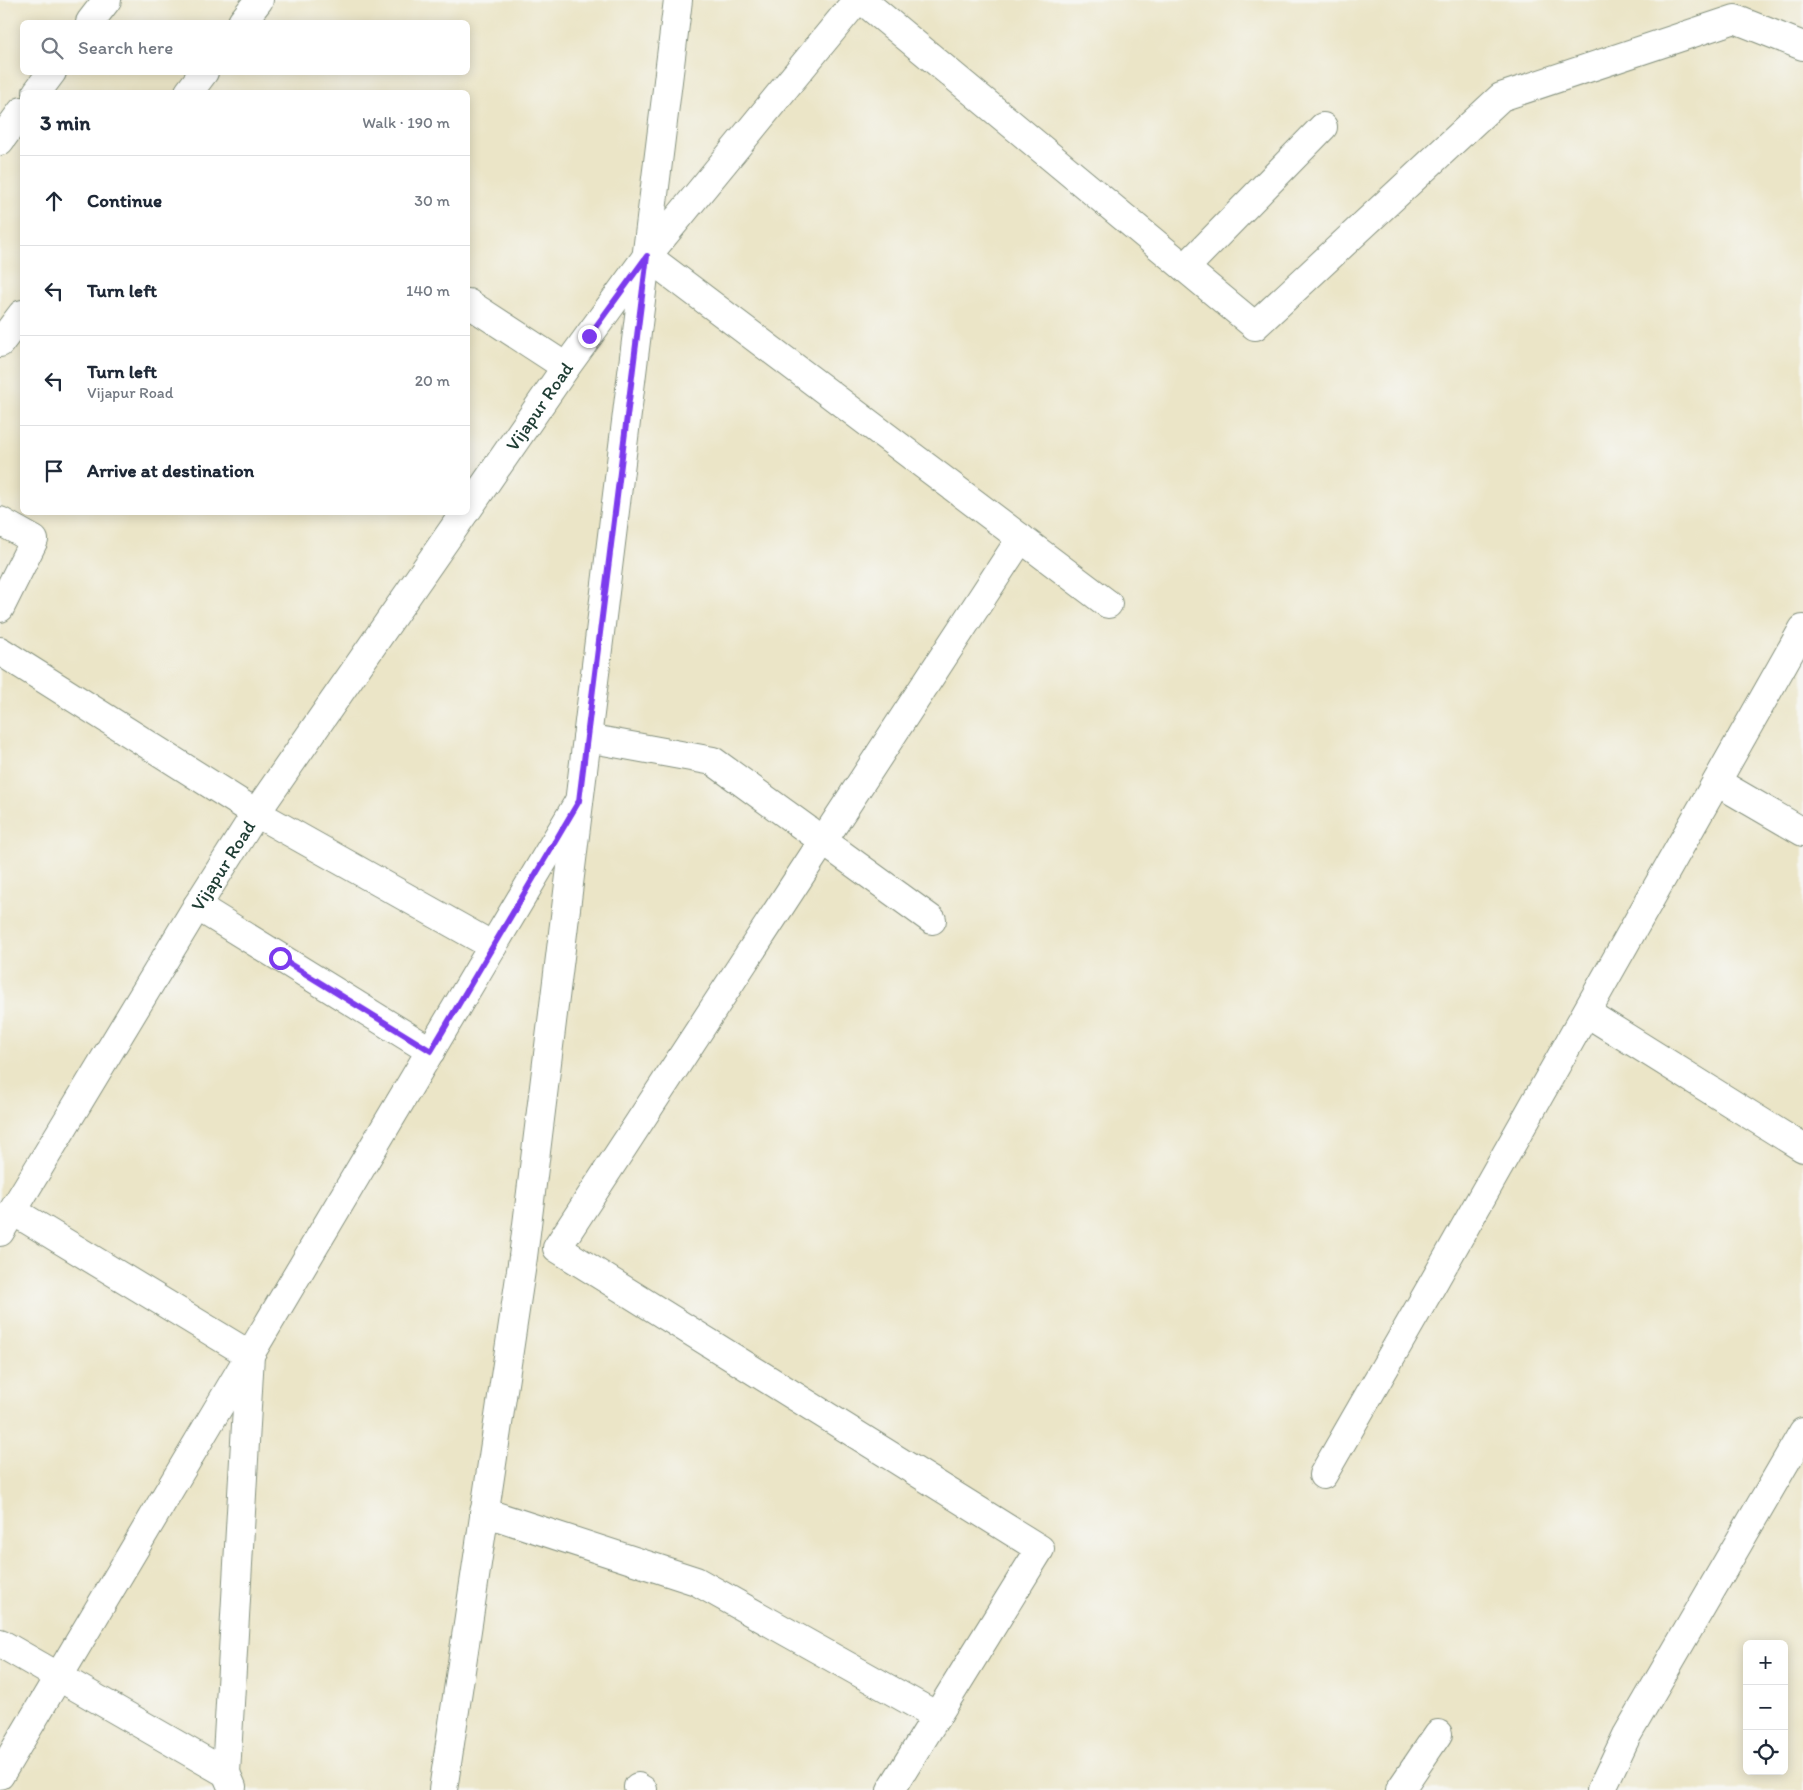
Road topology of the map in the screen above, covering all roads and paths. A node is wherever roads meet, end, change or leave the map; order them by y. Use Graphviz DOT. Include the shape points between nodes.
graph roads {
  1 [pos="107,0"];
  2 [pos="259,0"];
  3 [pos="678,0"];
  4 [pos="857,0"];
  5 [pos="862,0"];
  6 [pos="92,20"];
  7 [pos="244,20"];
  8 [pos="1803,46"];
  9 [pos="50,75"];
  10 [pos="202,75"];
  11 [pos="38,90"];
  12 [pos="190,90"];
  13 [pos="20,114"];
  14 [pos="1323,127"];
  15 [pos="0,141"];
  16 [pos="647,256"];
  17 [pos="1185,268"];
  18 [pos="470,304"];
  19 [pos="20,317"];
  20 [pos="0,344"];
  21 [pos="566,367"];
  22 [pos="470,506"];
  23 [pos="463,515"];
  24 [pos="0,521"];
  25 [pos="1021,538"];
  26 [pos="1108,604"];
  27 [pos="0,608"];
  28 [pos="1803,630"];
  29 [pos="0,651"];
  30 [pos="587,738"];
  31 [pos="1717,782"];
  32 [pos="579,801"];
  33 [pos="256,813"];
  34 [pos="1803,832"];
  35 [pos="823,841"];
  36 [pos="197,906"];
  37 [pos="932,920"];
  38 [pos="493,946"];
  39 [pos="1587,1013"];
  40 [pos="431,1051"];
  41 [pos="1803,1148"];
  42 [pos="6,1222"];
  43 [pos="250,1355"];
  44 [pos="1803,1432"];
  45 [pos="1323,1475"];
  46 [pos="484,1512"];
  47 [pos="0,1643"];
  48 [pos="58,1677"];
  49 [pos="937,1716"];
  50 [pos="1438,1734"];
  51 [pos="0,1775"];
  52 [pos="230,1781"];
  53 [pos="443,1790"];
  54 [pos="891,1790"];
  55 [pos="1400,1790"];
  56 [pos="1601,1790"];
  1 -- 6 [label="street"];
  2 -- 7 [label="street"];
  3 -- 16 [label="street"];
  4 -- 16 [label="street, Vijapur Road"];
  5 -- 17 [label="street"];
  8 -- 17 [label="street" via="1735,19 1501,97 1256,326"];
  9 -- 11 [label="street"];
  10 -- 12 [label="street"];
  13 -- 15 [label="street"];
  14 -- 17 [label="street"];
  16 -- 21 [label="street, Vijapur Road"];
  16 -- 25 [label="street"];
  16 -- 30 [label="street"];
  18 -- 21 [label="street"];
  19 -- 20 [label="street"];
  21 -- 22 [label="street, Vijapur Road"];
  23 -- 33 [label="street, Vijapur Road"];
  24 -- 27 [label="street" via="34,540"];
  25 -- 26 [label="street"];
  25 -- 35 [label="street"];
  28 -- 31 [label="street"];
  29 -- 33 [label="street"];
  30 -- 32 [label="street"];
  30 -- 35 [label="street" via="712,761"];
  31 -- 34 [label="street"];
  31 -- 39 [label="street"];
  32 -- 38 [label="street"];
  32 -- 46 [label="street" via="523,1257"];
  33 -- 36 [label="street, Vijapur Road"];
  33 -- 38 [label="street"];
  35 -- 37 [label="street"];
  35 -- 49 [label="street" via="557,1248 1040,1549"];
  36 -- 40 [label="street"];
  36 -- 42 [label="street, Vijapur Road"];
  38 -- 40 [label="street"];
  39 -- 41 [label="street"];
  39 -- 45 [label="street"];
  40 -- 43 [label="street"];
  42 -- 43 [label="street"];
  43 -- 48 [label="street"];
  43 -- 52 [label="street"];
  44 -- 56 [label="street" via="1627,1735"];
  46 -- 49 [label="street" via="696,1581"];
  46 -- 53 [label="street"];
  47 -- 48 [label="street"];
  48 -- 51 [label="street"];
  48 -- 52 [label="street"];
  49 -- 54 [label="street"];
  50 -- 55 [label="street"];
}
